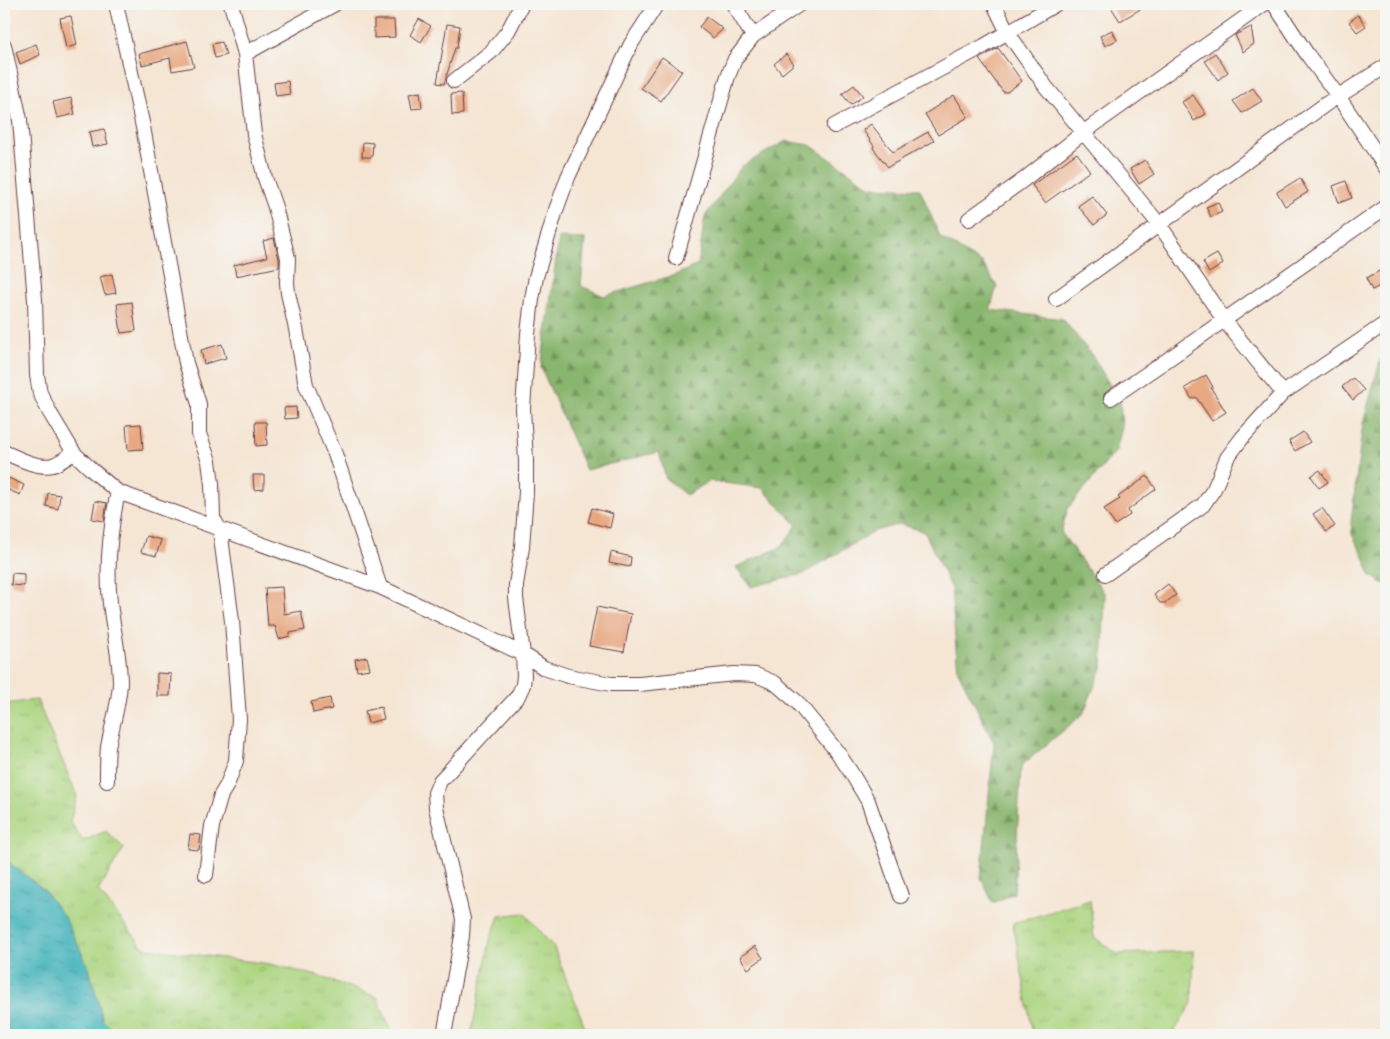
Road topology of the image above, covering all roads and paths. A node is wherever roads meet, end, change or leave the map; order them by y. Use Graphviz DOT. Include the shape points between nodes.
graph roads {
  1 [pos="116,4"];
  2 [pos="231,4"];
  3 [pos="335,4"];
  4 [pos="522,4"];
  5 [pos="657,4"];
  6 [pos="733,4"];
  7 [pos="800,4"];
  8 [pos="994,4"];
  9 [pos="1056,4"];
  10 [pos="1264,4"];
  11 [pos="1274,4"];
  12 [pos="1008,33"];
  13 [pos="753,36"];
  14 [pos="4,45"];
  15 [pos="244,54"];
  16 [pos="1386,66"];
  17 [pos="454,81"];
  18 [pos="1338,96"];
  19 [pos="834,126"];
  20 [pos="1084,132"];
  21 [pos="1386,168"];
  22 [pos="1386,207"];
  23 [pos="969,219"];
  24 [pos="1159,224"];
  25 [pos="676,258"];
  26 [pos="1056,299"];
  27 [pos="1224,320"];
  28 [pos="1386,323"];
  29 [pos="1282,393"];
  30 [pos="1111,398"];
  31 [pos="4,452"];
  32 [pos="74,453"];
  33 [pos="118,492"];
  34 [pos="220,530"];
  35 [pos="1106,574"];
  36 [pos="380,587"];
  37 [pos="524,654"];
  38 [pos="107,781"];
  39 [pos="206,875"];
  40 [pos="901,896"];
  41 [pos="444,1035"];
  1 -- 34 [label="street" via="143,127 186,363 197,397 199,434 212,484 213,518"];
  2 -- 15 [label="street"];
  3 -- 15 [label="street"];
  4 -- 17 [label="street" via="508,31 491,52"];
  5 -- 37 [label="street" via="631,44 568,177 536,277 526,360 523,409 526,492 516,585"];
  6 -- 13 [label="street"];
  7 -- 13 [label="street"];
  8 -- 12 [label="street"];
  9 -- 12 [label="street"];
  10 -- 20 [label="street"];
  11 -- 18 [label="street"];
  12 -- 19 [label="street"];
  12 -- 20 [label="street" via="1046,87"];
  13 -- 25 [label="street" via="735,58 728,76"];
  14 -- 32 [label="street" via="20,120 35,300 37,376 40,393"];
  15 -- 36 [label="street" via="254,134 288,258 288,293 306,385 335,454"];
  16 -- 18 [label="street"];
  18 -- 21 [label="street"];
  18 -- 24 [label="street"];
  20 -- 23 [label="street"];
  20 -- 24 [label="street"];
  22 -- 27 [label="street"];
  24 -- 26 [label="street"];
  24 -- 27 [label="street"];
  27 -- 29 [label="street"];
  27 -- 30 [label="street"];
  28 -- 29 [label="street"];
  29 -- 35 [label="street" via="1227,458 1214,489 1203,505"];
  31 -- 32 [label="street" via="49,466"];
  32 -- 33 [label="street"];
  33 -- 34 [label="street"];
  33 -- 38 [label="street" via="111,528 109,565 120,682 108,747"];
  34 -- 36 [label="street"];
  34 -- 39 [label="street" via="232,621 239,720 236,761 212,826"];
  36 -- 37 [label="street"];
  37 -- 40 [label="street" via="552,671 610,684 734,674 756,675 775,683 797,702 838,753 868,801"];
  37 -- 41 [label="street" via="524,685 518,696 440,781 435,793 464,919"];
}
